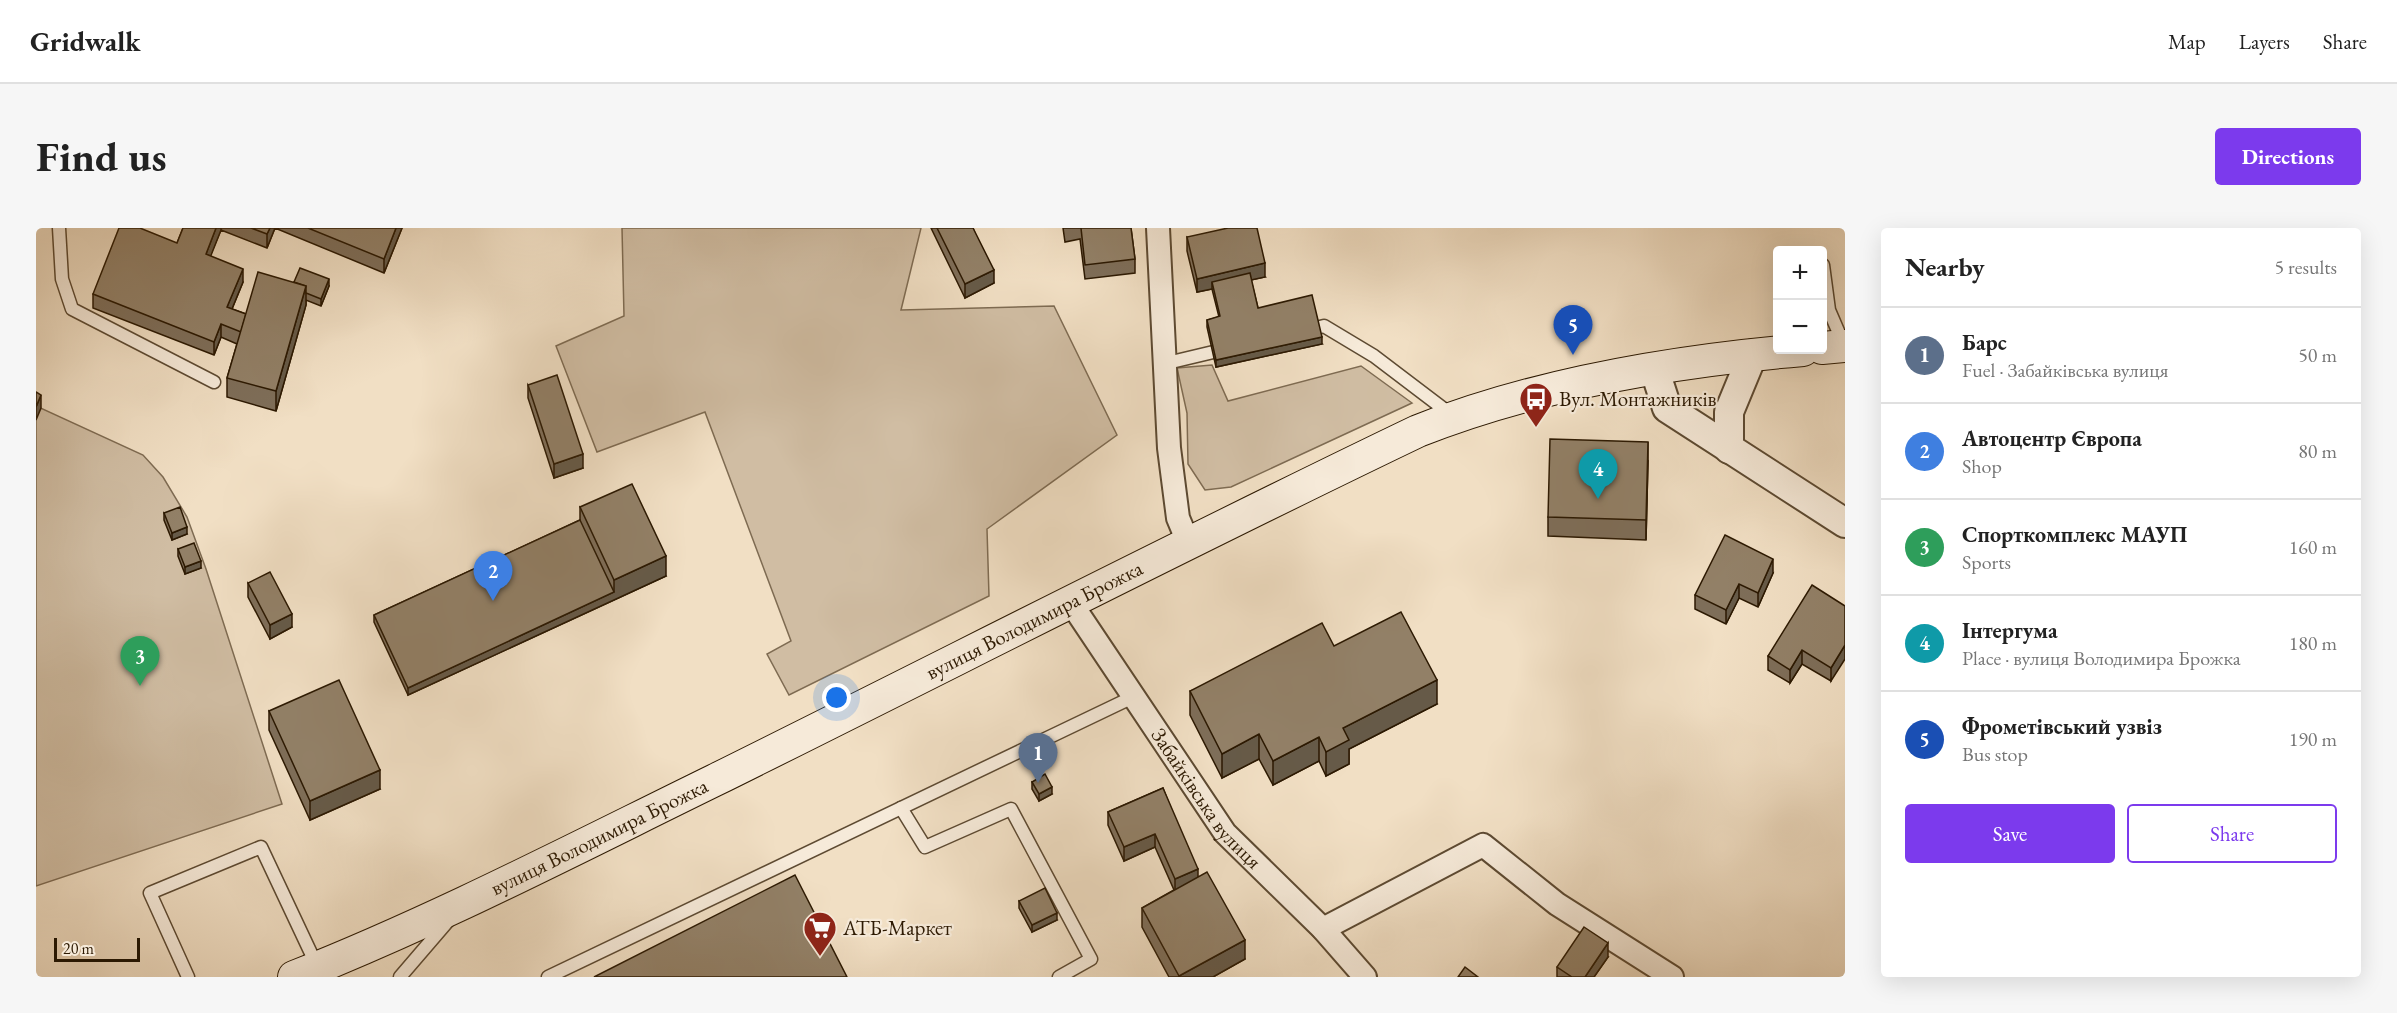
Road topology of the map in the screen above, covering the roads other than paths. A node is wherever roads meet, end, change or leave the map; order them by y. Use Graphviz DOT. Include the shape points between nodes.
graph roads {
  1 [pos="59,228"];
  2 [pos="1158,228"];
  3 [pos="1827,295"];
  4 [pos="1289,334"];
  5 [pos="1244,345"];
  6 [pos="1845,346"];
  7 [pos="1827,348"];
  8 [pos="1773,352"];
  9 [pos="1753,354"];
  10 [pos="1163,364"];
  11 [pos="1654,369"];
  12 [pos="214,382"];
  13 [pos="1454,417"];
  14 [pos="1729,449"];
  15 [pos="1845,523"];
  16 [pos="1188,542"];
  17 [pos="1071,603"];
  18 [pos="1133,697"];
  19 [pos="901,808"];
  20 [pos="462,905"];
  21 [pos="1323,928"];
  22 [pos="306,972"];
  23 [pos="188,977"];
  24 [pos="400,977"];
  25 [pos="548,977"];
  26 [pos="1059,977"];
  27 [pos="1365,977"];
  28 [pos="1672,977"];
  1 -- 12 [label="lane" via="62,279 72,309"];
  2 -- 10 [label="street"];
  3 -- 6 [label="lane" via="1829,310"];
  4 -- 13 [label="lane" via="1324,326 1374,356"];
  5 -- 10 [label="lane"];
  6 -- 7 [label="main road"];
  8 -- 9 [label="main road, вулиця Володимира Брожка"];
  9 -- 11 [label="main road, вулиця Володимира Брожка"];
  9 -- 14 [label="street" via="1729,412"];
  10 -- 16 [label="street" via="1174,497"];
  11 -- 13 [label="main road, вулиця Володимира Брожка" via="1577,384"];
  11 -- 14 [label="street" via="1667,408"];
  13 -- 16 [label="main road, вулиця Володимира Брожка"];
  14 -- 15 [label="street"];
  16 -- 17 [label="main road, вулиця Володимира Брожка"];
  17 -- 18 [label="street, Забайківська вулиця"];
  17 -- 20 [label="main road, вулиця Володимира Брожка"];
  18 -- 19 [label="lane"];
  18 -- 21 [label="street, Забайківська вулиця" via="1225,833"];
  19 -- 25 [label="lane"];
  19 -- 26 [label="lane" via="925,847 1011,809 1091,959"];
  20 -- 22 [label="main road, вулиця Володимира Брожка"];
  20 -- 24 [label="lane"];
  21 -- 27 [label="street, Забайківська вулиця"];
  21 -- 28 [label="street" via="1483,845 1557,904"];
  22 -- 23 [label="lane" via="261,847 150,893"];
}
